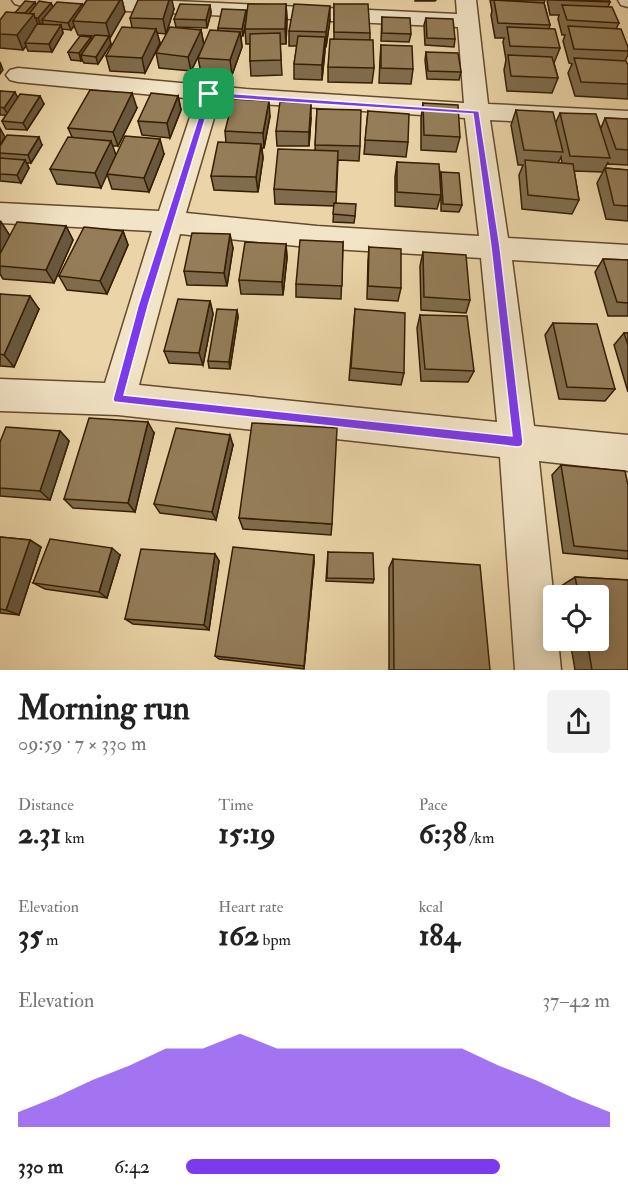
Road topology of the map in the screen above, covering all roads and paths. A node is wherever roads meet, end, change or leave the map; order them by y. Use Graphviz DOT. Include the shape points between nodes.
graph roads {
  1 [pos="14,2"];
  2 [pos="305,7"];
  3 [pos="467,11"];
  4 [pos="18,75"];
  5 [pos="209,94"];
  6 [pos="477,112"];
  7 [pos="628,119"];
  8 [pos="0,213"];
  9 [pos="168,222"];
  10 [pos="495,247"];
  11 [pos="628,256"];
  12 [pos="0,394"];
  13 [pos="118,399"];
  14 [pos="518,442"];
  15 [pos="628,453"];
  16 [pos="538,670"];
  1 -- 2 [label="street"];
  2 -- 3 [label="street"];
  3 -- 6 [label="street"];
  4 -- 5 [label="street"];
  5 -- 6 [label="street"];
  5 -- 9 [label="street"];
  6 -- 7 [label="street"];
  6 -- 10 [label="street"];
  8 -- 9 [label="street"];
  9 -- 10 [label="street" via="318,237"];
  9 -- 13 [label="street"];
  10 -- 11 [label="street"];
  10 -- 14 [label="street"];
  12 -- 13 [label="street"];
  13 -- 14 [label="street"];
  14 -- 15 [label="street"];
  14 -- 16 [label="street"];
}
